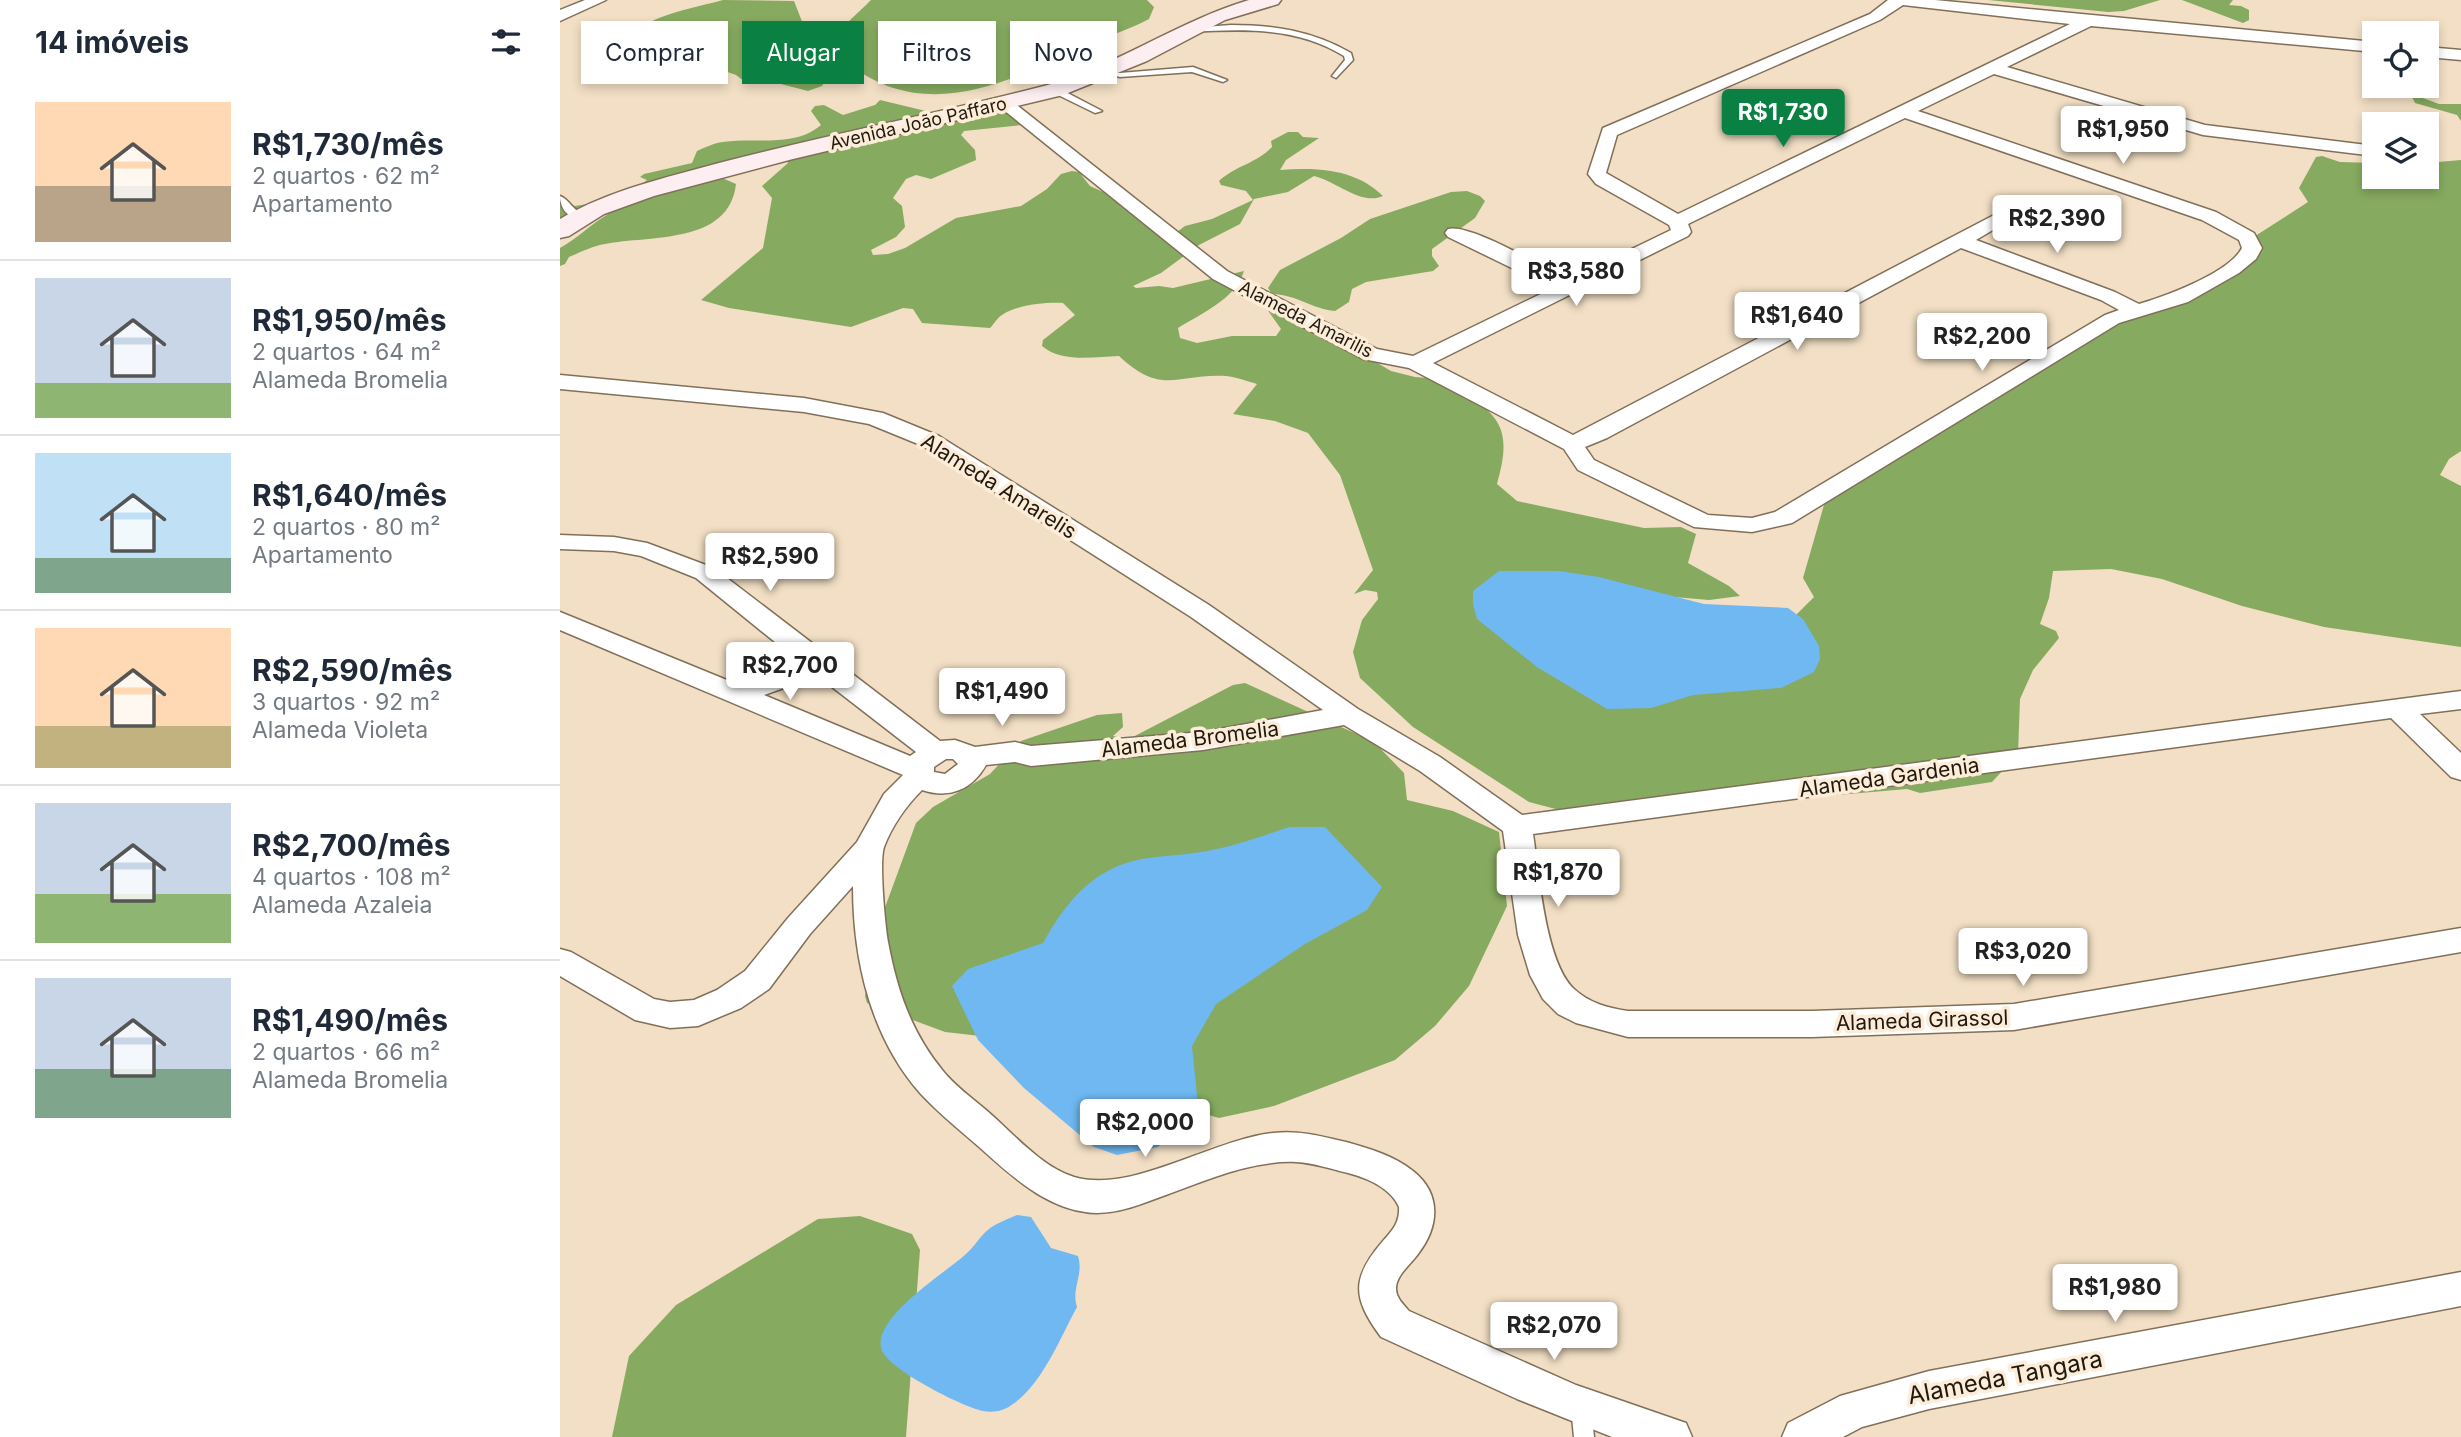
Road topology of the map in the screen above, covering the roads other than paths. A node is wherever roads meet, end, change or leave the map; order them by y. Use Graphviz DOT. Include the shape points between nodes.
graph roads {
  1 [pos="598,0"];
  2 [pos="1271,0"];
  3 [pos="1898,0"];
  4 [pos="560,16"];
  5 [pos="2088,21"];
  6 [pos="1185,31"];
  7 [pos="2362,46"];
  8 [pos="2439,53"];
  9 [pos="2461,55"];
  10 [pos="1117,65"];
  11 [pos="1992,68"];
  12 [pos="1117,74"];
  13 [pos="1336,76"];
  14 [pos="1223,80"];
  15 [pos="1071,84"];
  16 [pos="1055,90"];
  17 [pos="1003,103"];
  18 [pos="1098,111"];
  19 [pos="1905,112"];
  20 [pos="2362,149"];
  21 [pos="560,199"];
  22 [pos="581,216"];
  23 [pos="2003,218"];
  24 [pos="1678,222"];
  25 [pos="560,230"];
  26 [pos="1455,233"];
  27 [pos="1960,241"];
  28 [pos="1569,288"];
  29 [pos="2134,310"];
  30 [pos="1416,363"];
  31 [pos="560,382"];
  32 [pos="1572,444"];
  33 [pos="560,542"];
  34 [pos="560,620"];
  35 [pos="817,660"];
  36 [pos="740,694"];
  37 [pos="2461,700"];
  38 [pos="2398,709"];
  39 [pos="1348,715"];
  40 [pos="2461,770"];
  41 [pos="929,771"];
  42 [pos="1517,826"];
  43 [pos="876,836"];
  44 [pos="2461,940"];
  45 [pos="560,961"];
  46 [pos="2461,1289"];
  47 [pos="1582,1421"];
  48 [pos="1672,1437"];
  49 [pos="1802,1437"];
  1 -- 4 [label="street"];
  2 -- 6 [label="street, Avenida João Paffaro"];
  3 -- 5 [label="street"];
  3 -- 24 [label="street" via="1875,17 1609,132 1597,174"];
  5 -- 7 [label="street"];
  5 -- 11 [label="street"];
  6 -- 10 [label="street, Avenida João Paffaro"];
  6 -- 13 [label="lane" via="1253,26 1312,37 1348,55"];
  8 -- 9 [label="street"];
  11 -- 19 [label="street"];
  11 -- 20 [label="street" via="2203,130"];
  12 -- 14 [label="lane" via="1193,69"];
  15 -- 16 [label="street, Avenida João Paffaro"];
  16 -- 17 [label="street, Avenida João Paffaro"];
  16 -- 18 [label="lane"];
  17 -- 22 [label="street, Avenida João Paffaro" via="738,166 617,200"];
  17 -- 30 [label="street, Alameda Amarilis" via="1220,275 1371,354"];
  19 -- 24 [label="street"];
  19 -- 29 [label="street, Alameda Amarilis" via="2220,221 2248,237 2249,255 2232,270 2181,298"];
  21 -- 22 [label="lane" via="571,213"];
  22 -- 25 [label="street, Avenida João Paffaro"];
  23 -- 27 [label="street"];
  24 -- 28 [label="street" via="1681,232 1672,238"];
  26 -- 28 [label="street"];
  27 -- 29 [label="street"];
  27 -- 32 [label="street"];
  28 -- 30 [label="street"];
  29 -- 32 [label="street, Alameda Amarilis" via="1783,518 1752,525 1703,522 1586,465"];
  30 -- 32 [label="street, Alameda Amarilis"];
  31 -- 39 [label="street, Alameda Amarelis" via="804,405 875,418 911,432 1200,611"];
  33 -- 35 [label="street" via="614,544 677,559 705,573"];
  34 -- 36 [label="street"];
  35 -- 36 [label="street" via="785,678"];
  35 -- 41 [label="street"];
  36 -- 41 [label="street"];
  37 -- 38 [label="street, Alameda Gardenia"];
  38 -- 40 [label="street"];
  38 -- 42 [label="street, Alameda Gardenia"];
  39 -- 41 [label="street, Alameda Bromelia" via="1203,741 1031,756 1010,766 970,764 956,749"];
  39 -- 42 [label="street" via="1430,764"];
  41 -- 43 [label="street" via="912,808"];
  42 -- 44 [label="street, Alameda Girassol" via="1538,950 1556,992 1600,1020 1628,1024 2014,1017"];
  43 -- 45 [label="street" via="757,980 698,1013 647,1011"];
  43 -- 47 [label="street" via="869,926 880,985 899,1035 932,1083 1035,1175 1065,1190 1094,1197 1117,1196 1258,1150 1290,1146 1378,1167 1410,1190 1418,1216 1379,1274 1382,1312 1395,1324 1531,1387"];
  46 -- 49 [label="street, Alameda Tangara" via="1929,1390 1854,1410"];
  47 -- 48 [label="street" via="1632,1426"];
}
